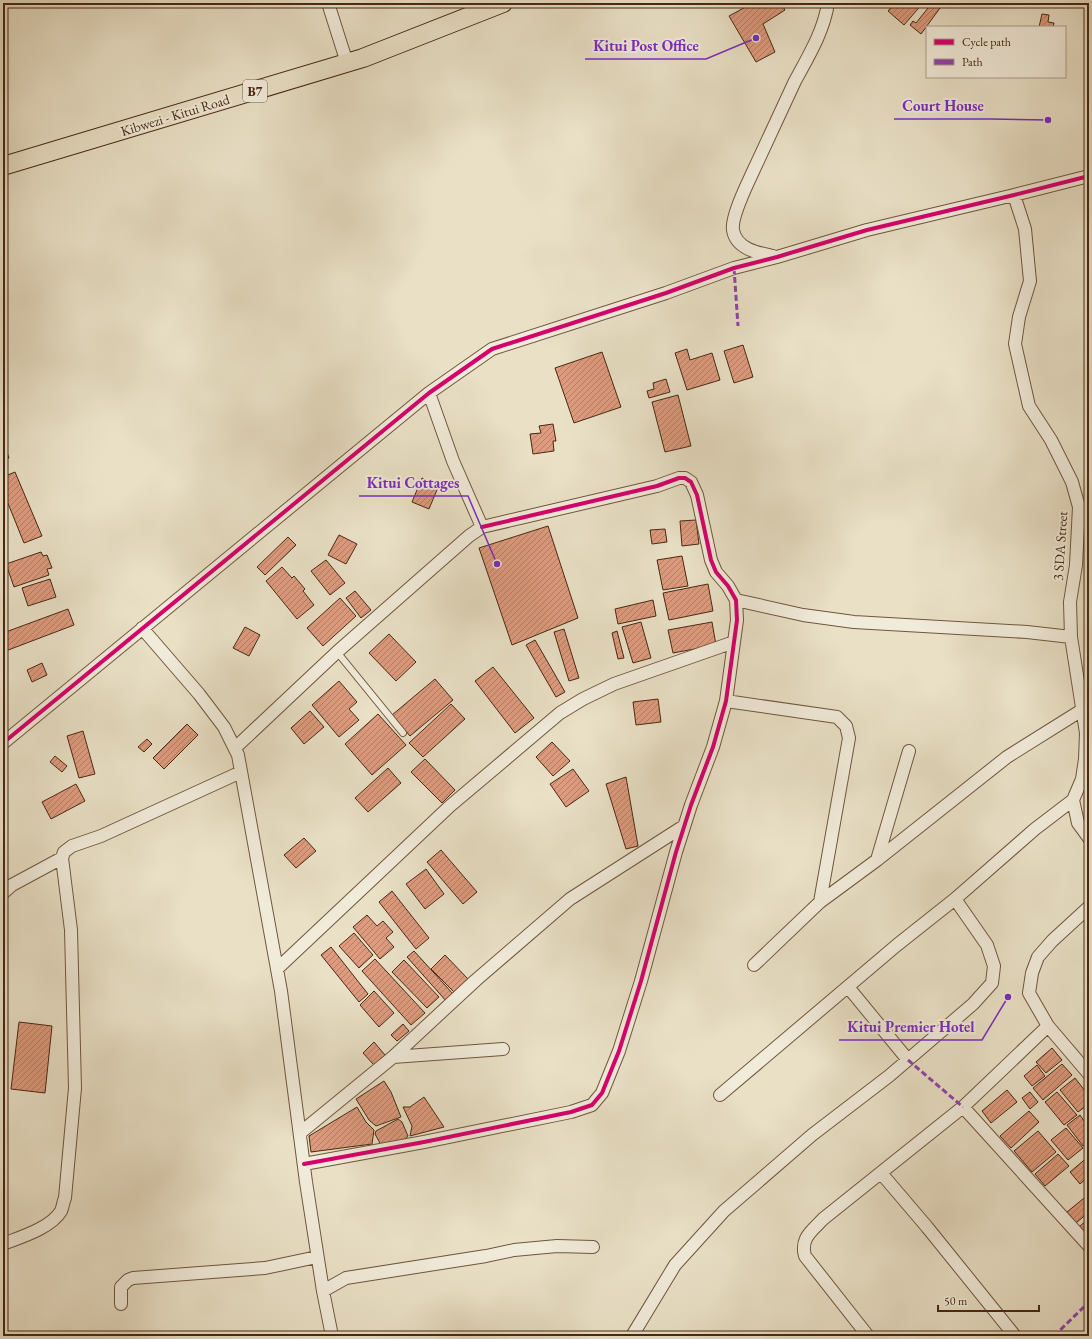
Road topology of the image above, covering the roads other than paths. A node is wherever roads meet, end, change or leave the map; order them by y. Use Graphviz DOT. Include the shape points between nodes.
graph roads {
  1 [pos="328,3"];
  2 [pos="503,3"];
  3 [pos="828,3"];
  4 [pos="347,63"];
  5 [pos="3,166"];
  6 [pos="1089,176"];
  7 [pos="1014,195"];
  8 [pos="777,257"];
  9 [pos="429,393"];
  10 [pos="482,527"];
  11 [pos="736,600"];
  12 [pos="142,628"];
  13 [pos="1071,637"];
  14 [pos="734,642"];
  15 [pos="337,652"];
  16 [pos="726,701"];
  17 [pos="1082,710"];
  18 [pos="403,733"];
  19 [pos="3,743"];
  20 [pos="235,748"];
  21 [pos="908,751"];
  22 [pos="241,772"];
  23 [pos="1073,800"];
  24 [pos="684,826"];
  25 [pos="1089,838"];
  26 [pos="62,858"];
  27 [pos="877,860"];
  28 [pos="3,893"];
  29 [pos="956,899"];
  30 [pos="820,902"];
  31 [pos="1089,907"];
  32 [pos="754,965"];
  33 [pos="277,970"];
  34 [pos="848,987"];
  35 [pos="1048,1026"];
  36 [pos="503,1049"];
  37 [pos="393,1057"];
  38 [pos="908,1060"];
  39 [pos="1089,1074"];
  40 [pos="720,1095"];
  41 [pos="963,1107"];
  42 [pos="300,1133"];
  43 [pos="304,1164"];
  44 [pos="881,1173"];
  45 [pos="3,1244"];
  46 [pos="1089,1246"];
  47 [pos="593,1247"];
  48 [pos="318,1257"];
  49 [pos="322,1291"];
  50 [pos="121,1304"];
  51 [pos="332,1336"];
  52 [pos="632,1336"];
  53 [pos="868,1336"];
  54 [pos="1015,1336"];
  1 -- 4 [label="street"];
  2 -- 4 [label="main road, Kibwezi - Kitui Road / B7"];
  3 -- 8 [label="street" via="821,29 745,189 736,214 733,229 737,240 746,249"];
  4 -- 5 [label="main road, Kibwezi - Kitui Road / B7"];
  6 -- 7 [label="street"];
  7 -- 8 [label="street" via="867,230"];
  7 -- 13 [label="street, 3 SDA Street" via="1025,229 1030,281 1019,316 1014,344 1029,406 1055,447 1072,482 1079,507 1076,565 1070,602"];
  8 -- 9 [label="street" via="734,268 666,293 492,349"];
  9 -- 10 [label="street" via="453,461"];
  9 -- 12 [label="street"];
  10 -- 11 [label="street" via="686,478 691,482 697,495 711,560 716,572"];
  10 -- 15 [label="street"];
  11 -- 13 [label="street" via="803,615 854,622"];
  11 -- 14 [label="street"];
  12 -- 19 [label="street"];
  12 -- 20 [label="street" via="199,694 224,727"];
  13 -- 17 [label="street, 3 SDA Street"];
  14 -- 16 [label="street"];
  14 -- 33 [label="street" via="614,684 560,714 450,806"];
  15 -- 18 [label="lane"];
  15 -- 20 [label="street"];
  16 -- 24 [label="street" via="713,747"];
  16 -- 30 [label="street" via="836,717 846,726 849,738"];
  17 -- 23 [label="street, 3 SDA Street" via="1086,732 1085,759 1082,778"];
  17 -- 27 [label="street" via="1008,757"];
  20 -- 22 [label="street"];
  21 -- 27 [label="street"];
  22 -- 26 [label="street" via="101,836 72,846 64,852"];
  22 -- 33 [label="street"];
  23 -- 25 [label="street" via="1078,823"];
  23 -- 29 [label="street" via="1035,829"];
  24 -- 37 [label="street" via="570,899 476,980"];
  24 -- 43 [label="street" via="619,1051 602,1093 592,1105 572,1112"];
  26 -- 28 [label="street" via="12,885"];
  26 -- 45 [label="street" via="71,930 75,1088 64,1198 61,1211 53,1220 34,1232"];
  27 -- 30 [label="street"];
  29 -- 34 [label="street"];
  29 -- 38 [label="street" via="987,945 994,966 992,982 973,1004"];
  30 -- 32 [label="street"];
  31 -- 35 [label="street" via="1038,957 1032,973 1029,993"];
  33 -- 42 [label="street"];
  34 -- 38 [label="street"];
  34 -- 40 [label="street"];
  35 -- 39 [label="street"];
  35 -- 41 [label="street"];
  36 -- 37 [label="street"];
  37 -- 42 [label="street"];
  38 -- 52 [label="street" via="812,1135 724,1211 675,1265"];
  41 -- 44 [label="street"];
  41 -- 46 [label="street"];
  42 -- 43 [label="street"];
  43 -- 48 [label="street"];
  44 -- 53 [label="street" via="823,1219 810,1232 803,1248 805,1256"];
  44 -- 54 [label="street"];
  47 -- 49 [label="street" via="557,1246 514,1250 346,1278"];
  48 -- 49 [label="street"];
  48 -- 50 [label="street" via="265,1268 133,1278 121,1287"];
  49 -- 51 [label="street"];
}
